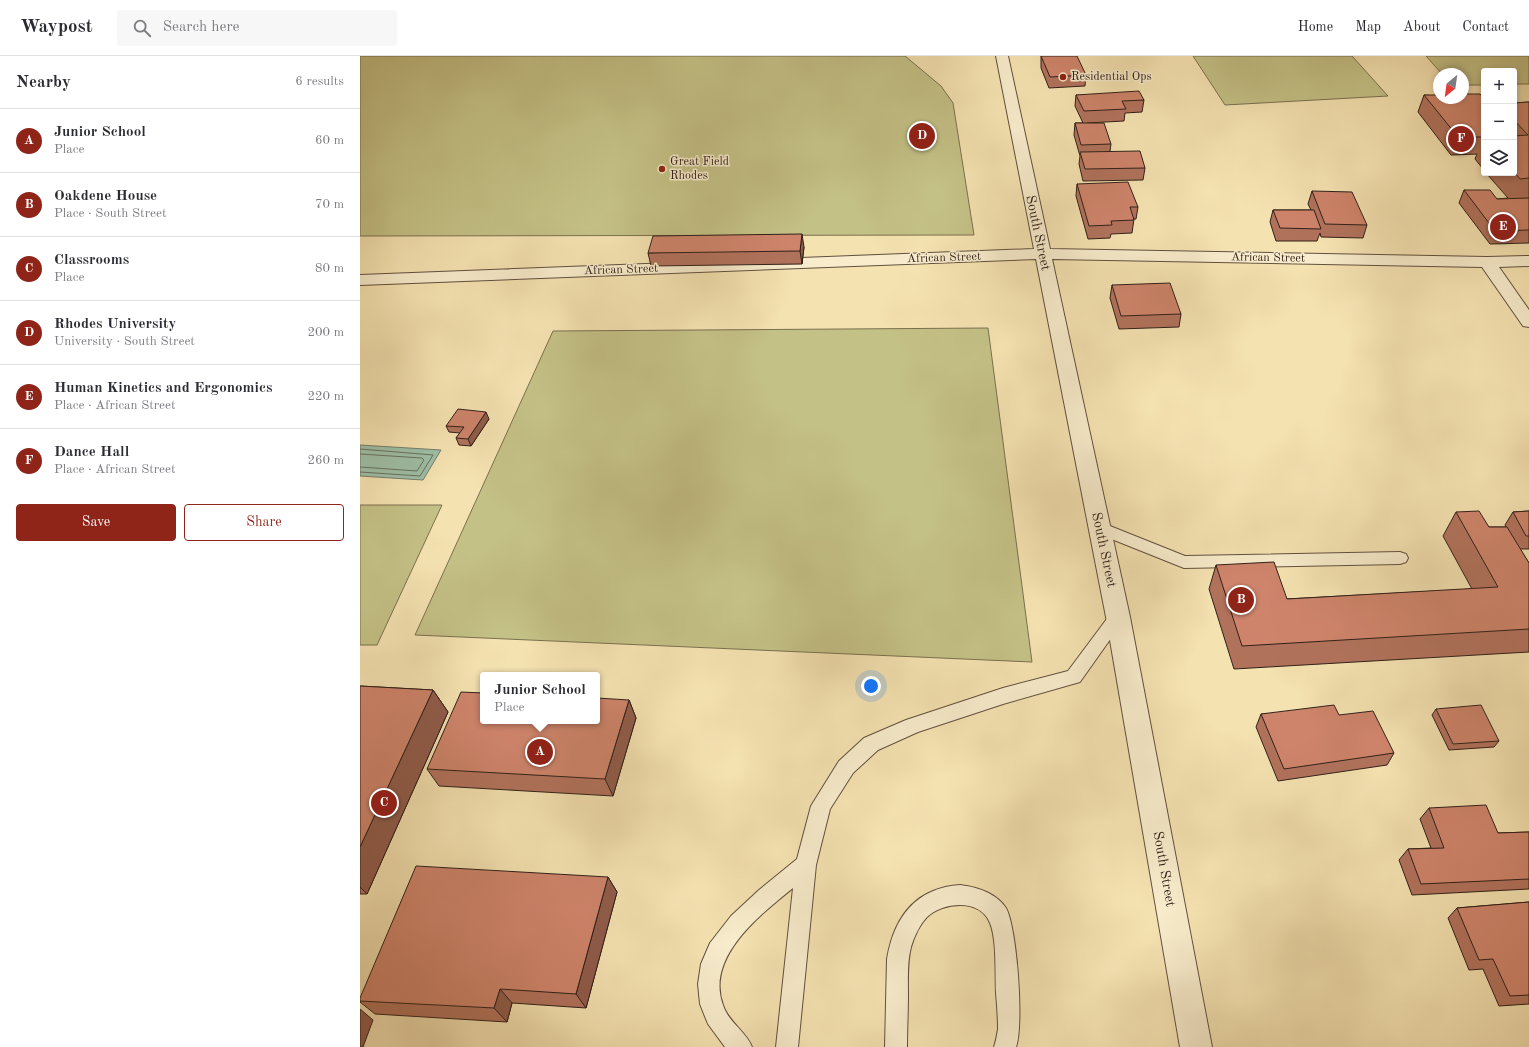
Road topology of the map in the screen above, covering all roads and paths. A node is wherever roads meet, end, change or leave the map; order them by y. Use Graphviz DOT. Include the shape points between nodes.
graph roads {
  1 [pos="1002,56"];
  2 [pos="1042,254"];
  3 [pos="1529,261"];
  4 [pos="1487,262"];
  5 [pos="360,280"];
  6 [pos="1529,322"];
  7 [pos="1100,528"];
  8 [pos="1400,558"];
  9 [pos="1118,617"];
  10 [pos="806,865"];
  11 [pos="741,1047"];
  12 [pos="787,1047"];
  13 [pos="896,1047"];
  14 [pos="1005,1047"];
  15 [pos="1196,1047"];
  1 -- 2 [label="street, South Street"];
  2 -- 4 [label="street, African Street"];
  2 -- 5 [label="street, African Street"];
  2 -- 7 [label="street, South Street"];
  3 -- 4 [label="street, African Street"];
  4 -- 6 [label="street"];
  7 -- 8 [label="lane" via="1184,562"];
  7 -- 9 [label="street, South Street"];
  9 -- 10 [label="lane" via="1074,677 1003,696 913,726 872,744 846,767 821,806"];
  9 -- 15 [label="street, South Street"];
  10 -- 11 [label="lane" via="746,916 721,946 712,964 711,1005 721,1023"];
  10 -- 12 [label="lane"];
  13 -- 14 [label="lane" via="898,959 902,941 919,911 928,904 947,896 964,895 976,897 988,904 998,916 1002,933 1009,1026"];
}
